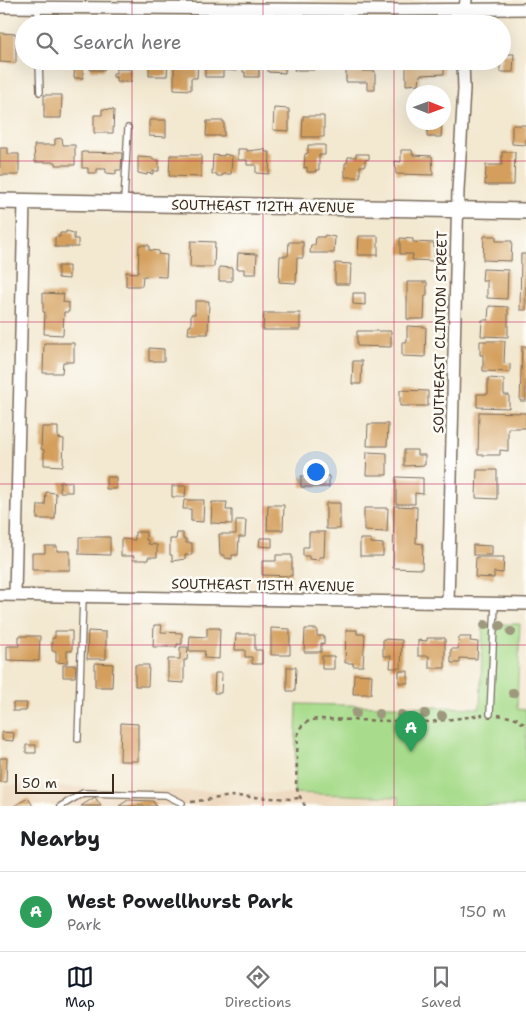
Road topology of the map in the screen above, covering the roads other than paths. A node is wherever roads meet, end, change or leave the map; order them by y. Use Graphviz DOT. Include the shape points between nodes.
graph roads {
  1 [pos="22,3"];
  2 [pos="159,4"];
  3 [pos="261,4"];
  4 [pos="465,4"];
  5 [pos="0,6"];
  6 [pos="38,7"];
  7 [pos="526,9"];
  8 [pos="38,15"];
  9 [pos="39,70"];
  10 [pos="463,70"];
  11 [pos="40,92"];
  12 [pos="128,128"];
  13 [pos="0,201"];
  14 [pos="24,202"];
  15 [pos="124,203"];
  16 [pos="458,210"];
  17 [pos="526,211"];
  18 [pos="0,595"];
  19 [pos="15,596"];
  20 [pos="83,598"];
  21 [pos="448,603"];
  22 [pos="495,604"];
  23 [pos="526,604"];
  24 [pos="490,714"];
  25 [pos="78,739"];
  26 [pos="182,803"];
  27 [pos="61,806"];
  1 -- 5 [label="street"];
  1 -- 6 [label="street"];
  2 -- 3 [label="street"];
  2 -- 6 [label="street"];
  3 -- 4 [label="street" via="382,10"];
  4 -- 7 [label="street"];
  6 -- 8 [label="lane"];
  9 -- 11 [label="lane"];
  10 -- 16 [label="street, SOUTHEAST CLINTON STREET"];
  12 -- 15 [label="lane"];
  13 -- 14 [label="main road, SOUTHEAST 112TH AVENUE"];
  14 -- 15 [label="main road, SOUTHEAST 112TH AVENUE"];
  14 -- 19 [label="street"];
  15 -- 16 [label="main road, SOUTHEAST 112TH AVENUE"];
  16 -- 17 [label="main road, SOUTHEAST 112TH AVENUE"];
  16 -- 21 [label="street, SOUTHEAST CLINTON STREET"];
  18 -- 19 [label="street, SOUTHEAST 115TH AVENUE"];
  19 -- 20 [label="street, SOUTHEAST 115TH AVENUE"];
  20 -- 21 [label="street, SOUTHEAST 115TH AVENUE"];
  20 -- 25 [label="lane"];
  21 -- 22 [label="street, SOUTHEAST 115TH AVENUE"];
  22 -- 23 [label="street, SOUTHEAST 115TH AVENUE"];
  22 -- 24 [label="lane"];
  26 -- 27 [label="lane" via="166,795 83,792"];
}
